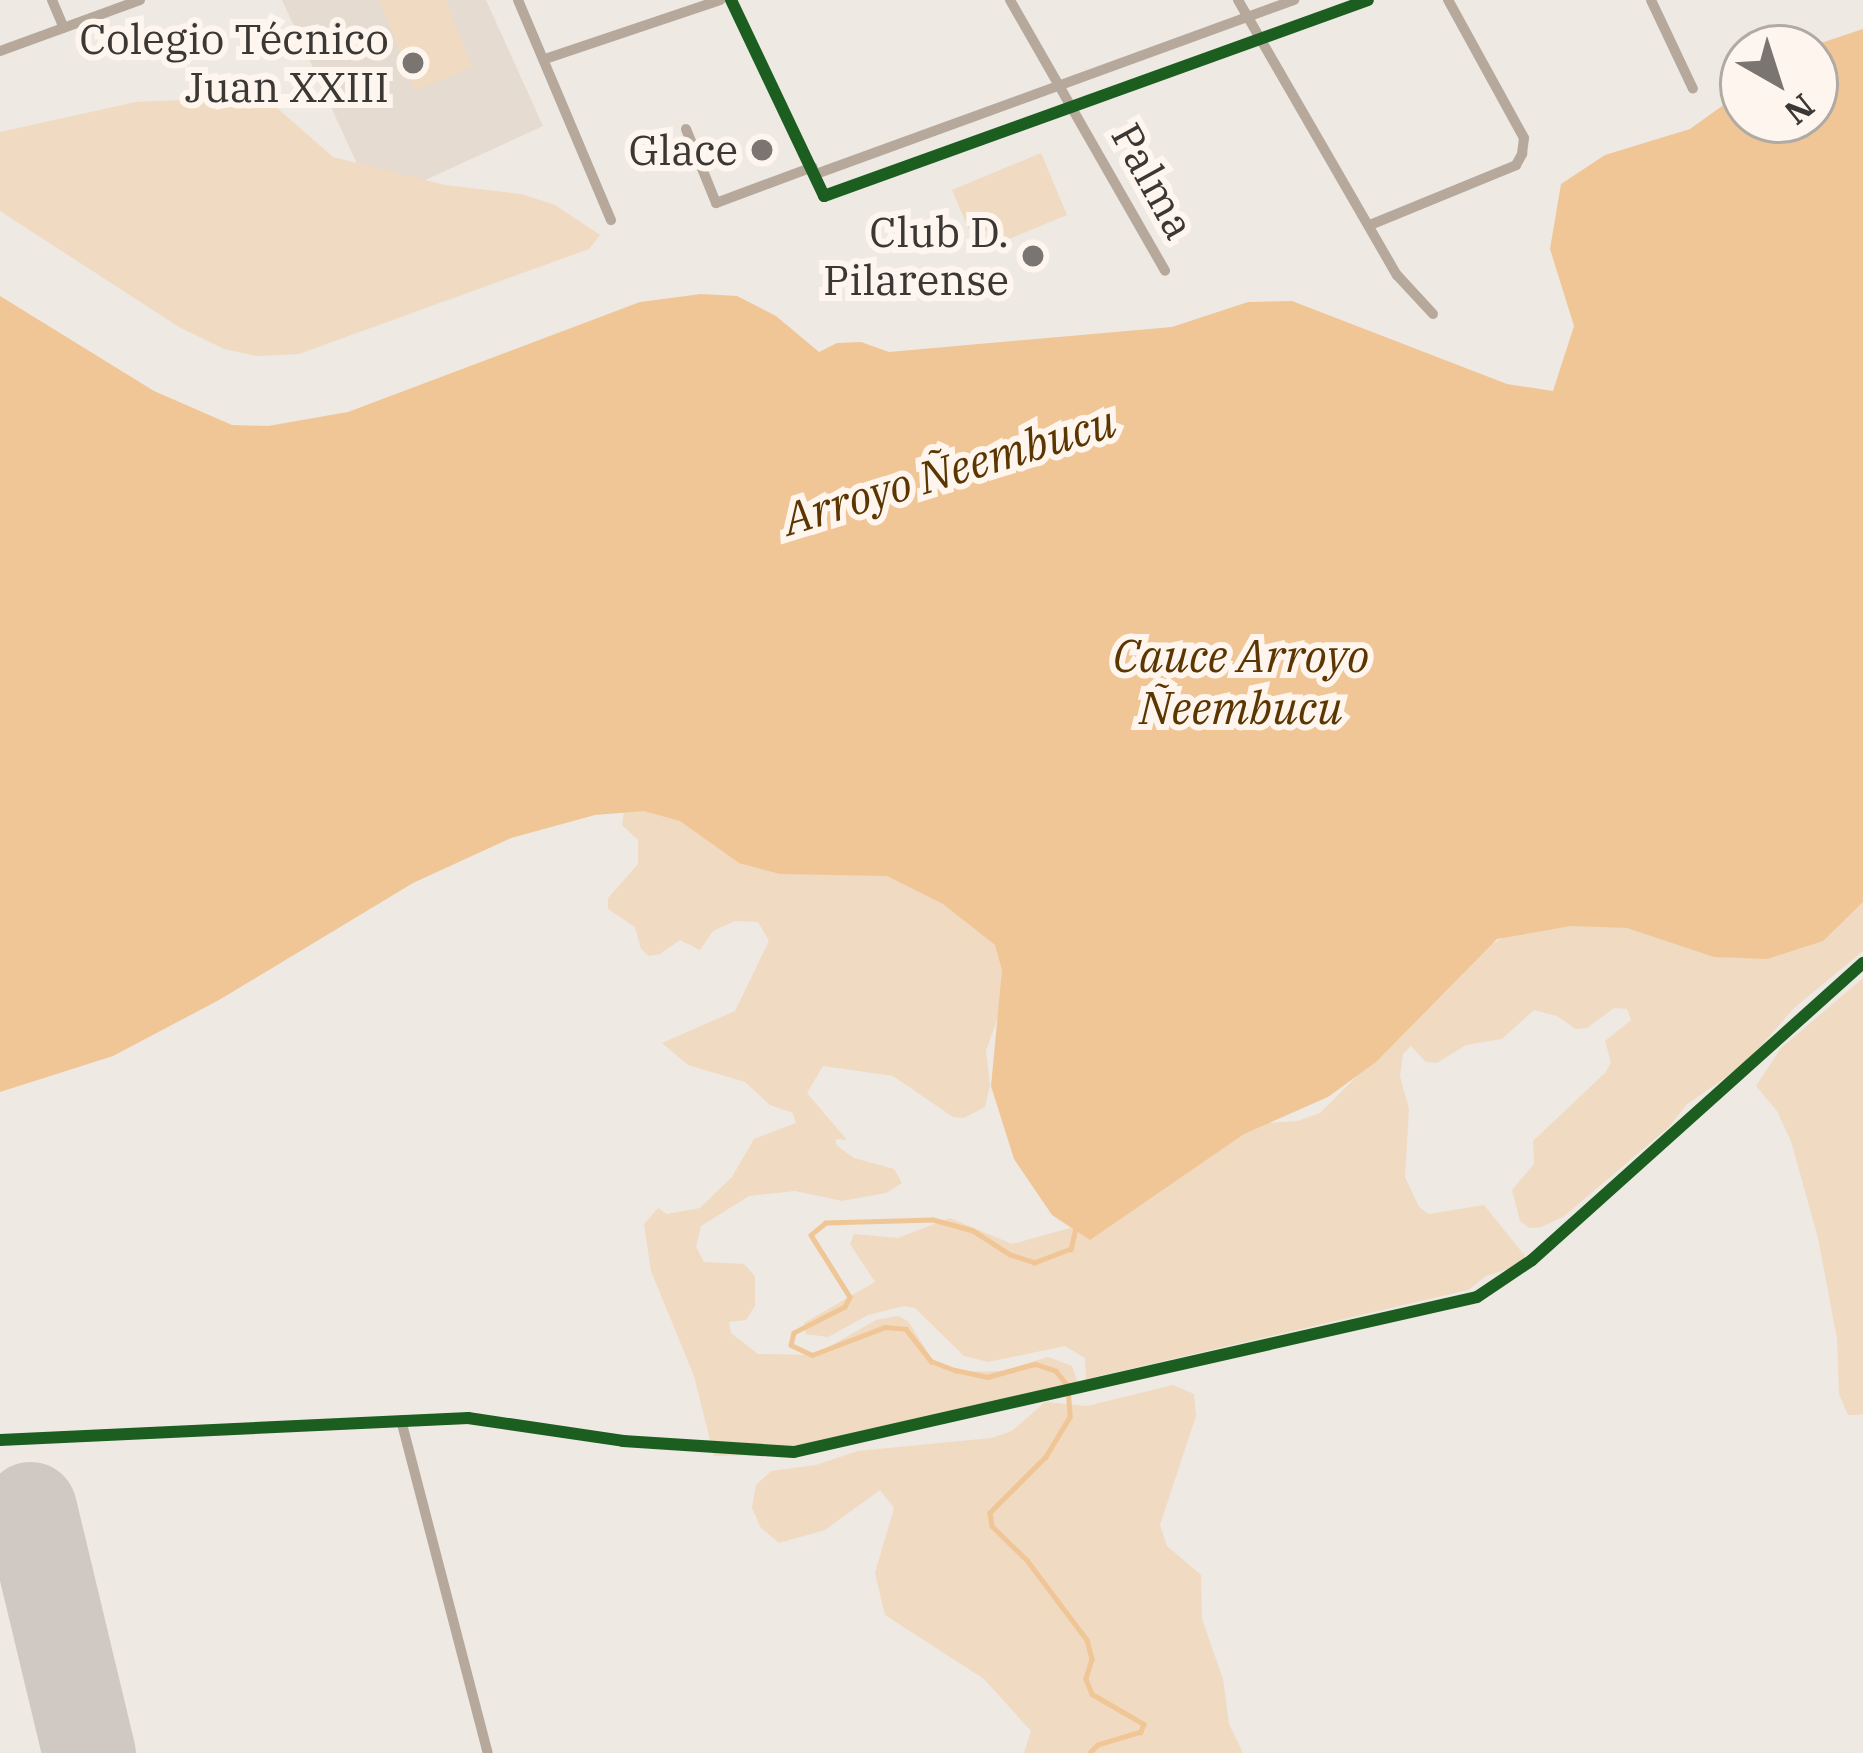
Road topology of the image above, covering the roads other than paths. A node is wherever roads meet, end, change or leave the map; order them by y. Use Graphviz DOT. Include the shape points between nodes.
graph roads {
  1 [pos="52,0"];
  2 [pos="140,0"];
  3 [pos="518,0"];
  4 [pos="720,0"];
  5 [pos="731,0"];
  6 [pos="1010,0"];
  7 [pos="1238,0"];
  8 [pos="1294,0"];
  9 [pos="1368,0"];
  10 [pos="1448,0"];
  11 [pos="1651,0"];
  12 [pos="1248,17"];
  13 [pos="64,28"];
  14 [pos="1261,38"];
  15 [pos="0,51"];
  16 [pos="545,59"];
  17 [pos="1061,85"];
  18 [pos="1693,89"];
  19 [pos="1073,105"];
  20 [pos="686,129"];
  21 [pos="815,171"];
  22 [pos="611,220"];
  23 [pos="1370,225"];
  24 [pos="1165,271"];
  25 [pos="1433,314"];
  26 [pos="1863,963"];
  27 [pos="401,1420"];
  28 [pos="0,1440"];
  29 [pos="488,1753"];
  1 -- 13 [label="street"];
  2 -- 13 [label="street"];
  3 -- 16 [label="street"];
  4 -- 16 [label="street"];
  5 -- 21 [label="street"];
  6 -- 17 [label="street, Palma"];
  7 -- 12 [label="street"];
  8 -- 12 [label="street"];
  9 -- 14 [label="street"];
  10 -- 23 [label="street" via="1524,138 1516,165"];
  11 -- 18 [label="street"];
  12 -- 14 [label="street"];
  12 -- 17 [label="street"];
  13 -- 15 [label="street"];
  14 -- 19 [label="street"];
  14 -- 23 [label="street"];
  16 -- 22 [label="street"];
  17 -- 19 [label="street, Palma"];
  17 -- 21 [label="street"];
  19 -- 21 [label="street" via="824,196"];
  19 -- 24 [label="street, Palma"];
  20 -- 21 [label="street" via="716,203"];
  23 -- 25 [label="street" via="1397,275"];
  26 -- 27 [label="street" via="1505,1282 1477,1297 794,1452 623,1441 485,1419"];
  27 -- 28 [label="street"];
  27 -- 29 [label="street"];
}
